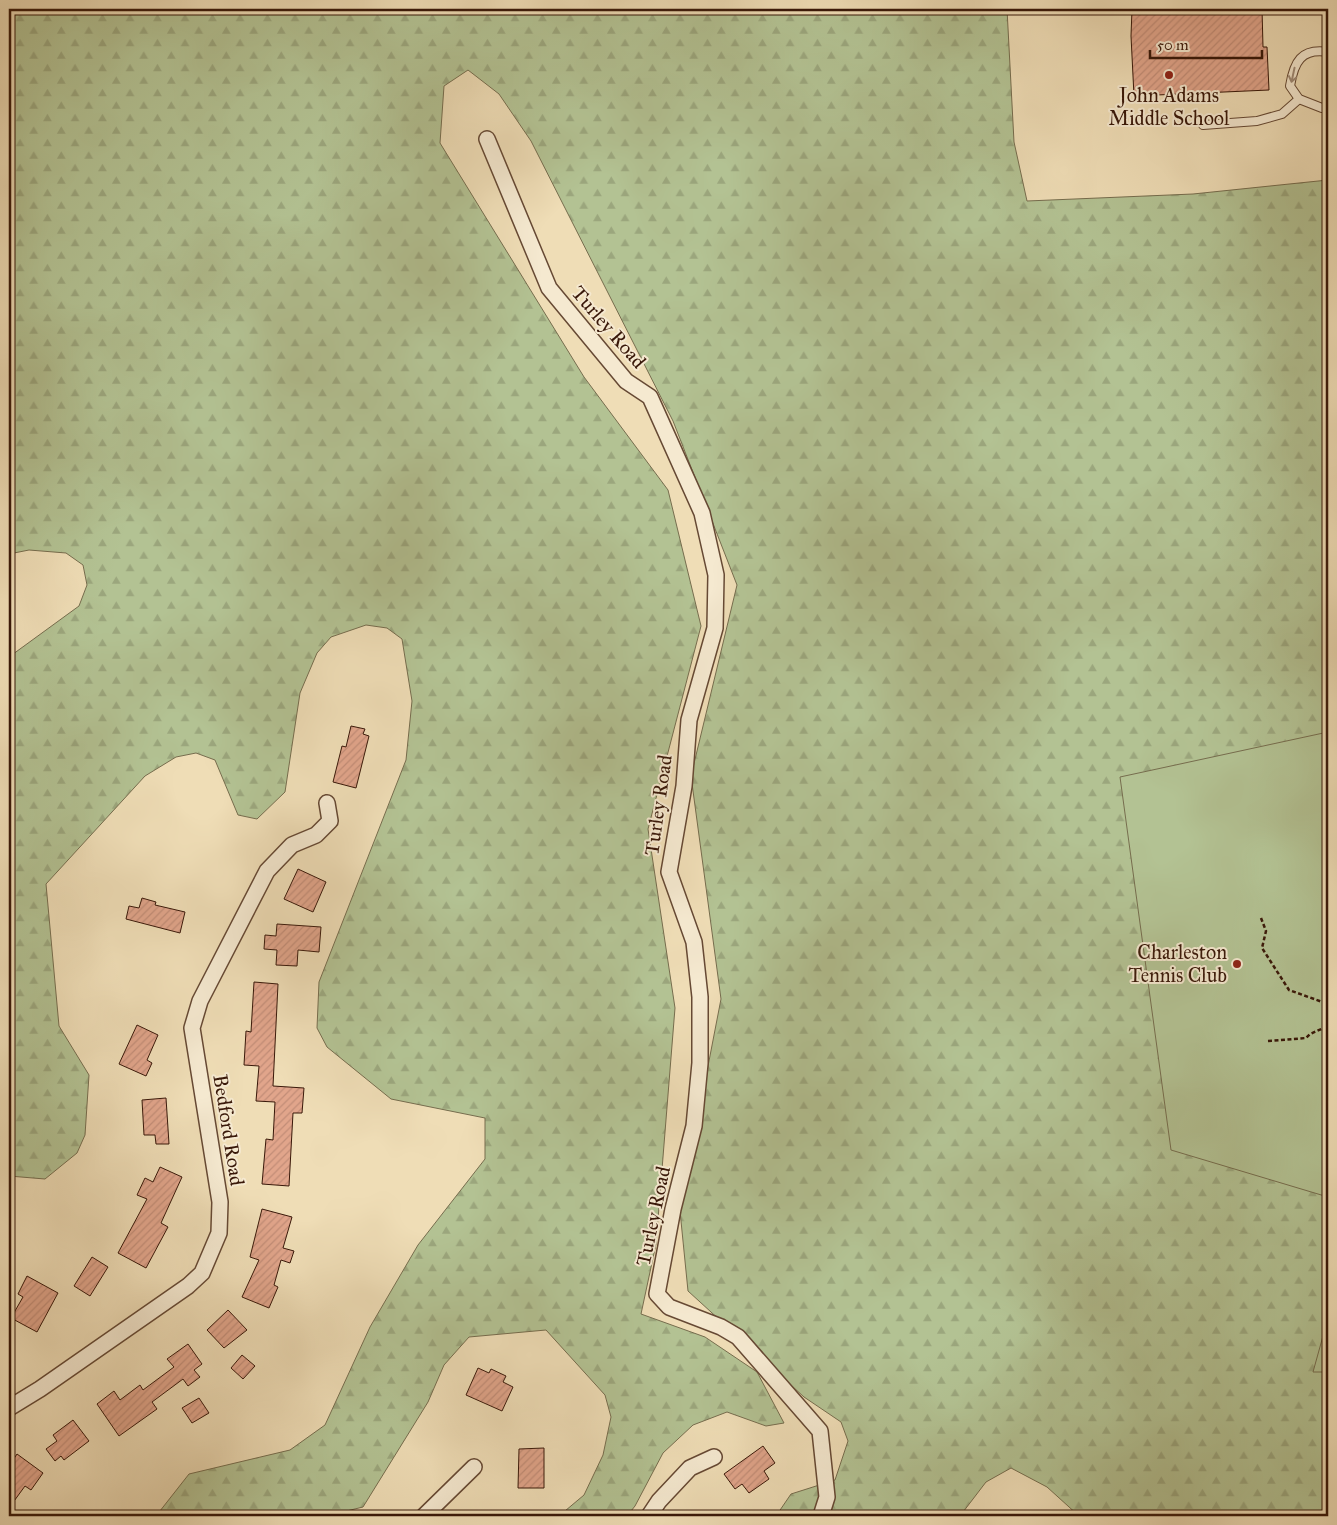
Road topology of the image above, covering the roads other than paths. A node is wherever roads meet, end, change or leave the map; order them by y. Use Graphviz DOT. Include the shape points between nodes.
graph roads {
  1 [pos="1328,52"];
  2 [pos="1299,99"];
  3 [pos="1328,108"];
  4 [pos="1203,125"];
  5 [pos="487,139"];
  6 [pos="327,803"];
  7 [pos="9,1408"];
  8 [pos="714,1457"];
  9 [pos="474,1467"];
  10 [pos="424,1516"];
  11 [pos="649,1516"];
  12 [pos="821,1516"];
  1 -- 2 [label="lane, one-way" via="1303,55 1293,69 1290,86"];
  2 -- 3 [label="lane"];
  2 -- 4 [label="lane" via="1282,114 1257,121"];
  5 -- 12 [label="street, Turley Road" via="549,288 626,381 650,396 702,513 716,575 715,628 689,720 684,786 669,872 694,942 700,997 700,1062 694,1126 673,1209 657,1294 669,1307 738,1337 820,1431 827,1497"];
  6 -- 7 [label="street, Bedford Road" via="330,821 316,835 292,845 268,871 200,1001 192,1028 220,1202 219,1233 202,1273 188,1286"];
  8 -- 11 [label="street" via="690,1468"];
  9 -- 10 [label="street"];
}
